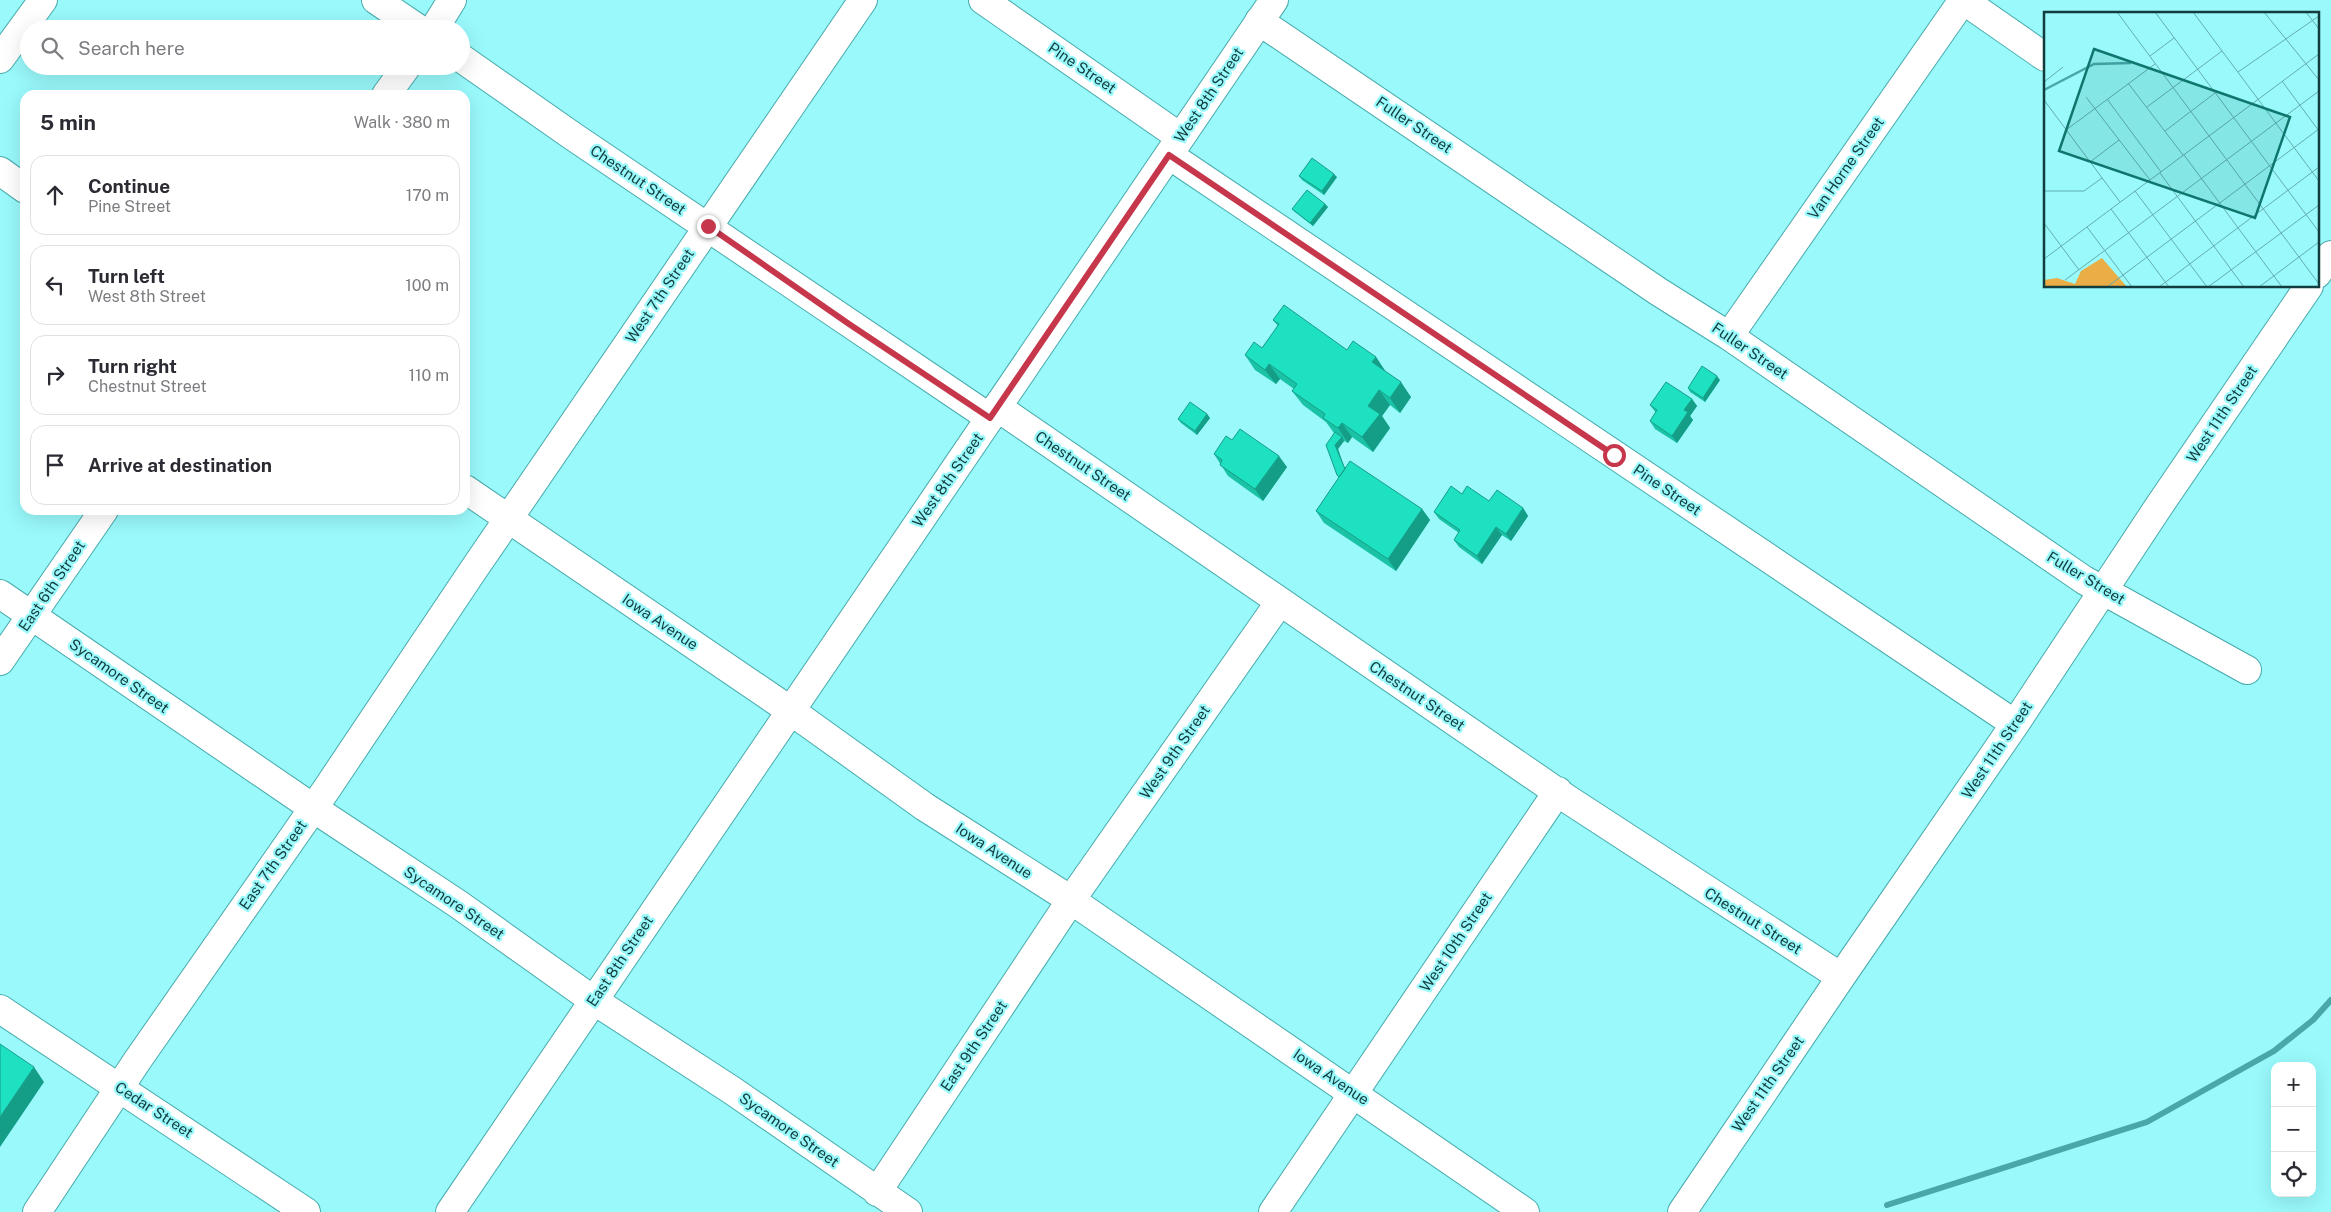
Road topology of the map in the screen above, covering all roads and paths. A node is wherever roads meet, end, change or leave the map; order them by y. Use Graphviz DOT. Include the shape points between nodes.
graph roads {
  1 [pos="43,0"];
  2 [pos="376,0"];
  3 [pos="452,0"];
  4 [pos="863,0"];
  5 [pos="983,0"];
  6 [pos="1963,0"];
  7 [pos="1267,11"];
  8 [pos="28,20"];
  9 [pos="406,20"];
  10 [pos="440,20"];
  11 [pos="20,32"];
  12 [pos="2044,56"];
  13 [pos="0,59"];
  14 [pos="470,64"];
  15 [pos="400,75"];
  16 [pos="390,90"];
  17 [pos="1175,146"];
  18 [pos="0,171"];
  19 [pos="20,185"];
  20 [pos="708,226"];
  21 [pos="2318,243"];
  22 [pos="2331,253"];
  23 [pos="2318,272"];
  24 [pos="2308,288"];
  25 [pos="1729,336"];
  26 [pos="994,413"];
  27 [pos="470,491"];
  28 [pos="101,515"];
  29 [pos="510,519"];
  30 [pos="2104,590"];
  31 [pos="0,594"];
  32 [pos="1280,603"];
  33 [pos="32,615"];
  34 [pos="0,661"];
  35 [pos="2247,670"];
  36 [pos="791,711"];
  37 [pos="2015,724"];
  38 [pos="1558,791"];
  39 [pos="313,808"];
  40 [pos="1071,900"];
  41 [pos="1841,977"];
  42 [pos="593,1000"];
  43 [pos="0,1009"];
  44 [pos="120,1088"];
  45 [pos="1353,1092"];
  46 [pos="877,1192"];
  47 [pos="37,1212"];
  48 [pos="306,1212"];
  49 [pos="450,1212"];
  50 [pos="908,1212"];
  51 [pos="1273,1212"];
  52 [pos="1525,1212"];
  53 [pos="1682,1212"];
  1 -- 8 [label="street"];
  2 -- 9 [label="street"];
  3 -- 10 [label="street"];
  4 -- 20 [label="street, West 7th Street"];
  5 -- 17 [label="street, Pine Street"];
  6 -- 12 [label="street"];
  6 -- 25 [label="street, Van Horne Street"];
  7 -- 17 [label="street, West 8th Street"];
  7 -- 25 [label="street, Fuller Street" via="1626,270"];
  11 -- 13 [label="street"];
  14 -- 20 [label="street, Chestnut Street"];
  15 -- 16 [label="street"];
  17 -- 26 [label="street, West 8th Street"];
  17 -- 37 [label="street, Pine Street"];
  18 -- 19 [label="street"];
  20 -- 26 [label="street, Chestnut Street" via="849,324"];
  20 -- 29 [label="street, West 7th Street"];
  21 -- 22 [label="street"];
  22 -- 23 [label="street"];
  24 -- 30 [label="street, West 11th Street"];
  25 -- 30 [label="street, Fuller Street" via="2084,580"];
  26 -- 32 [label="street, Chestnut Street"];
  26 -- 36 [label="street, West 8th Street"];
  27 -- 29 [label="street, Iowa Avenue"];
  28 -- 33 [label="street, East 6th Street"];
  29 -- 36 [label="street, Iowa Avenue"];
  29 -- 39 [label="street, East 7th Street"];
  30 -- 35 [label="street, Fuller Street"];
  30 -- 37 [label="street, West 11th Street"];
  31 -- 33 [label="street, Sycamore Street"];
  32 -- 38 [label="street, Chestnut Street"];
  32 -- 40 [label="street, West 9th Street"];
  33 -- 34 [label="street, East 6th Street"];
  33 -- 39 [label="street, Sycamore Street"];
  36 -- 40 [label="street, Iowa Avenue" via="925,807"];
  36 -- 42 [label="street, East 8th Street"];
  37 -- 41 [label="street, West 11th Street"];
  38 -- 41 [label="street, Chestnut Street" via="1696,885"];
  38 -- 45 [label="street, West 10th Street"];
  39 -- 42 [label="street, Sycamore Street" via="458,904"];
  39 -- 44 [label="street, East 7th Street"];
  40 -- 45 [label="street, Iowa Avenue"];
  40 -- 46 [label="street, East 9th Street"];
  41 -- 53 [label="street, West 11th Street"];
  42 -- 46 [label="street, Sycamore Street" via="733,1091"];
  42 -- 49 [label="street, East 8th Street"];
  43 -- 44 [label="street, Cedar Street"];
  44 -- 47 [label="street, East 7th Street"];
  44 -- 48 [label="street, Cedar Street"];
  45 -- 51 [label="street, West 10th Street"];
  45 -- 52 [label="street, Iowa Avenue"];
  46 -- 50 [label="street, Sycamore Street"];
}
